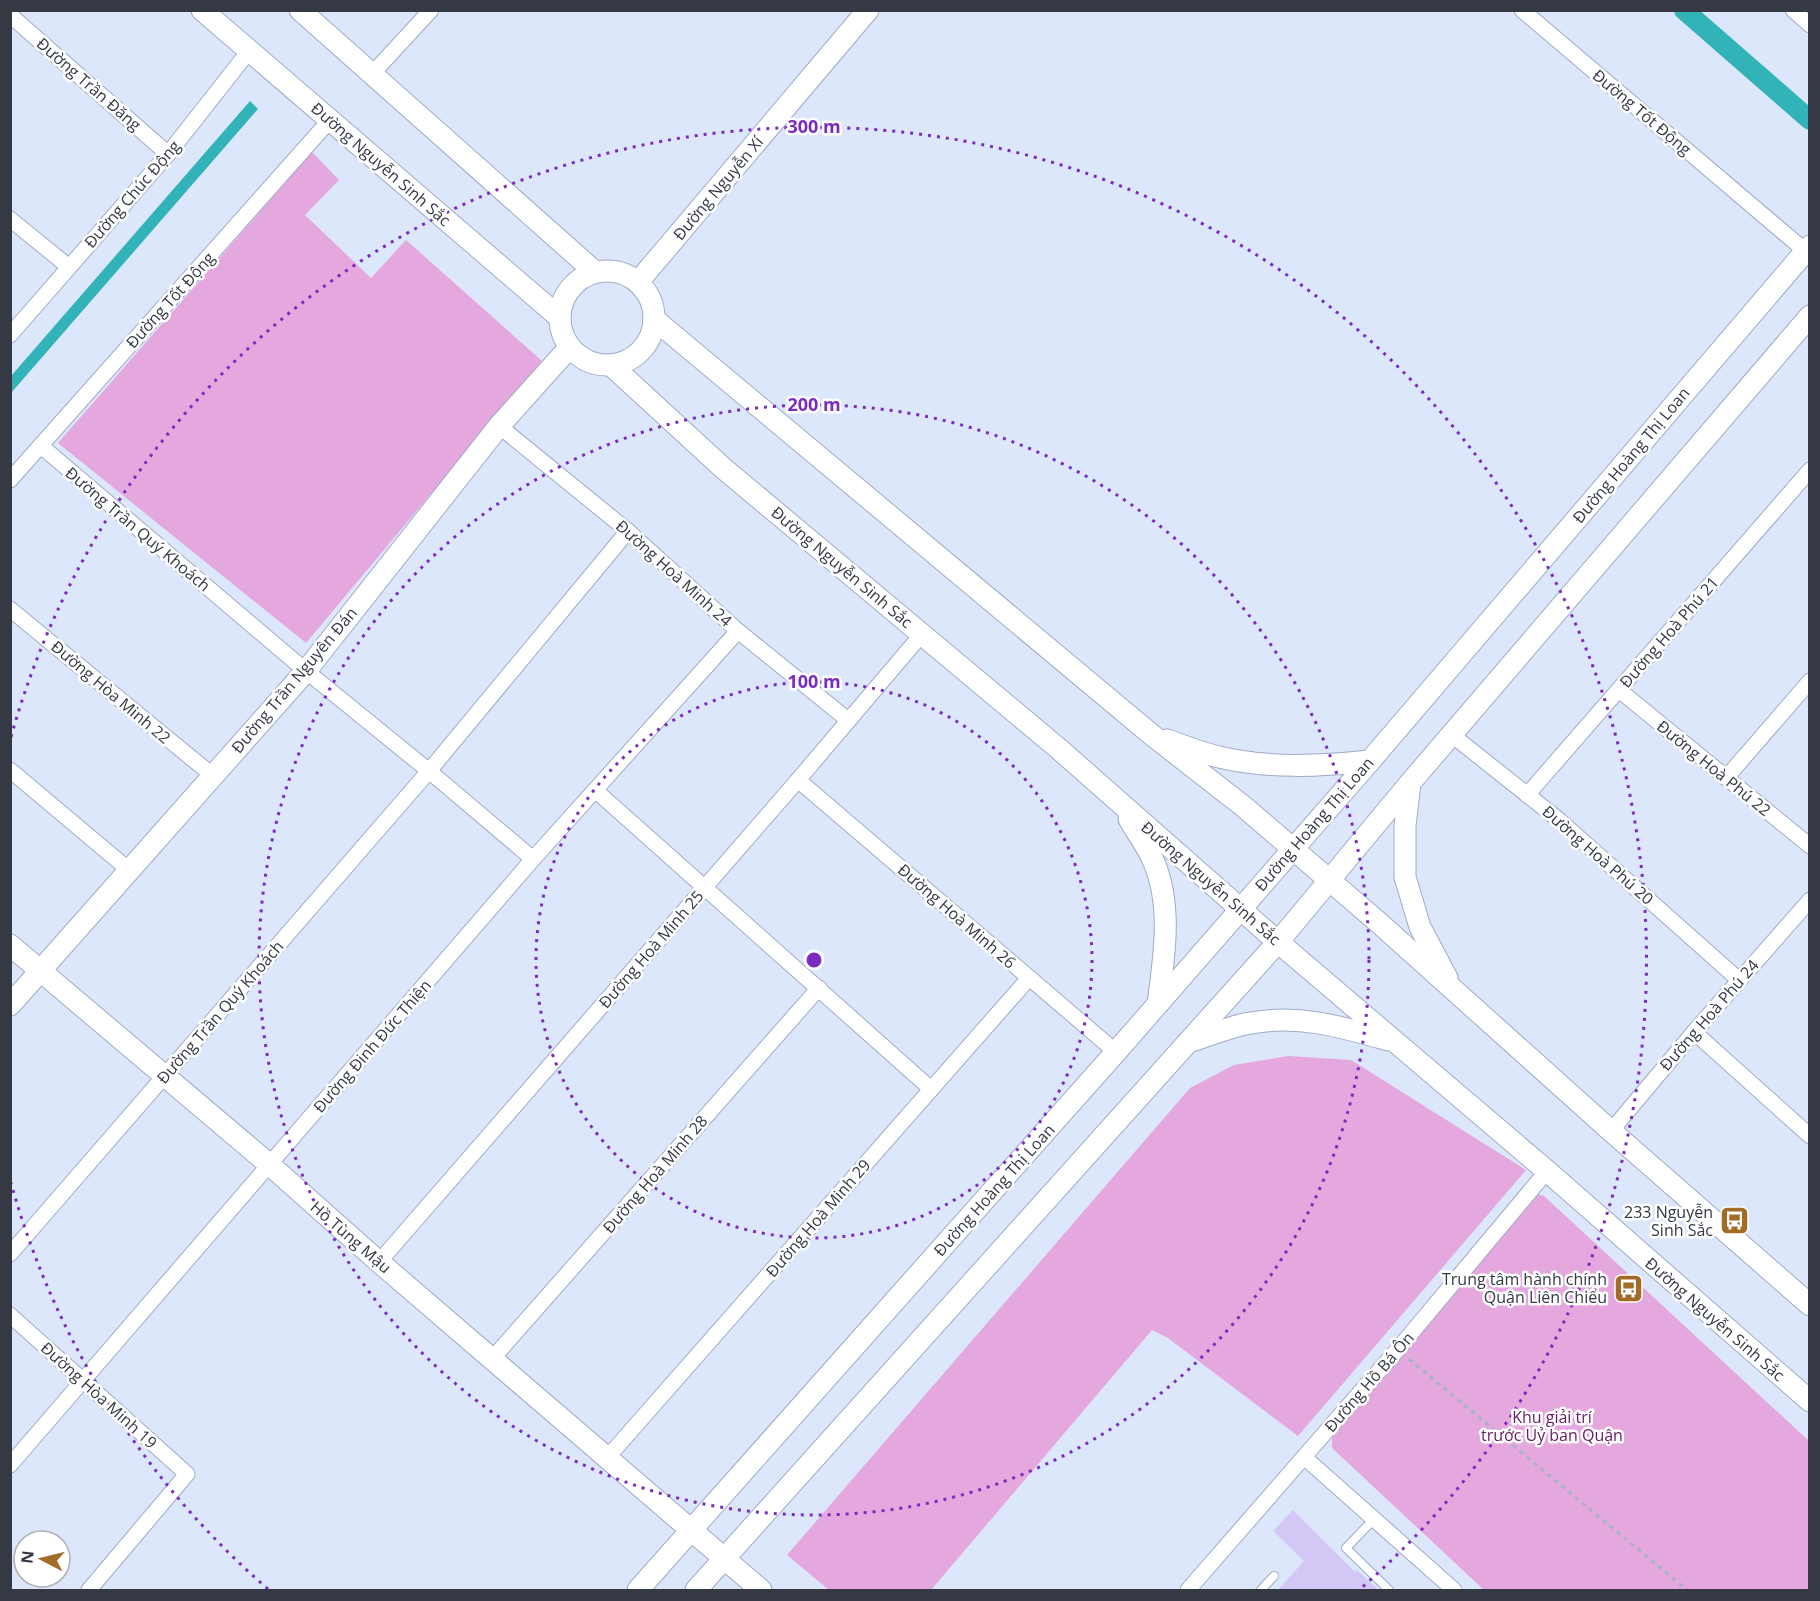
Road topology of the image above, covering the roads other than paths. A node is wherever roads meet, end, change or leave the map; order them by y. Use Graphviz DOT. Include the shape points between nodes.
graph roads {
  1 [pos="202,10"];
  2 [pos="300,10"];
  3 [pos="431,10"];
  4 [pos="868,10"];
  5 [pos="1522,10"];
  6 [pos="1793,10"];
  7 [pos="10,15"];
  8 [pos="1809,25"];
  9 [pos="249,51"];
  10 [pos="372,74"];
  11 [pos="330,120"];
  12 [pos="168,154"];
  13 [pos="10,219"];
  14 [pos="1808,251"];
  15 [pos="69,267"];
  16 [pos="596,272"];
  17 [pos="638,282"];
  18 [pos="559,316"];
  19 [pos="1809,316"];
  20 [pos="654,319"];
  21 [pos="10,334"];
  22 [pos="569,348"];
  23 [pos="612,366"];
  24 [pos="500,426"];
  25 [pos="41,446"];
  26 [pos="1809,470"];
  27 [pos="10,480"];
  28 [pos="628,531"];
  29 [pos="10,609"];
  30 [pos="738,631"];
  31 [pos="922,634"];
  32 [pos="306,671"];
  33 [pos="1809,681"];
  34 [pos="1619,690"];
  35 [pos="848,720"];
  36 [pos="1152,735"];
  37 [pos="1452,735"];
  38 [pos="1370,761"];
  39 [pos="10,770"];
  40 [pos="429,771"];
  41 [pos="212,775"];
  42 [pos="1726,778"];
  43 [pos="798,780"];
  44 [pos="1410,783"];
  45 [pos="595,790"];
  46 [pos="1527,795"];
  47 [pos="1118,801"];
  48 [pos="1809,846"];
  49 [pos="1293,849"];
  50 [pos="533,859"];
  51 [pos="129,870"];
  52 [pos="1330,881"];
  53 [pos="705,886"];
  54 [pos="1809,900"];
  55 [pos="1240,909"];
  56 [pos="1278,942"];
  57 [pos="10,945"];
  58 [pos="40,969"];
  59 [pos="1029,978"];
  60 [pos="1739,980"];
  61 [pos="819,988"];
  62 [pos="1454,992"];
  63 [pos="1158,1004"];
  64 [pos="10,1005"];
  65 [pos="1694,1032"];
  66 [pos="1188,1042"];
  67 [pos="1396,1042"];
  68 [pos="1116,1052"];
  69 [pos="165,1076"];
  70 [pos="931,1089"];
  71 [pos="1611,1131"];
  72 [pos="1809,1133"];
  73 [pos="270,1165"];
  74 [pos="1547,1171"];
  75 [pos="10,1254"];
  76 [pos="379,1262"];
  77 [pos="1809,1305"];
  78 [pos="10,1315"];
  79 [pos="492,1359"];
  80 [pos="83,1381"];
  81 [pos="1809,1401"];
  82 [pos="1304,1457"];
  83 [pos="607,1458"];
  84 [pos="10,1465"];
  85 [pos="1374,1519"];
  86 [pos="691,1530"];
  87 [pos="724,1558"];
  88 [pos="1274,1576"];
  89 [pos="89,1590"];
  90 [pos="638,1590"];
  91 [pos="696,1590"];
  92 [pos="761,1590"];
  93 [pos="1188,1590"];
  94 [pos="1261,1590"];
  95 [pos="1389,1590"];
  96 [pos="1454,1590"];
  1 -- 9 [label="main road, Đường Nguyễn Sinh Sắc"];
  2 -- 10 [label="main road"];
  3 -- 10 [label="street"];
  4 -- 17 [label="main road, Đường Nguyễn Xí"];
  5 -- 14 [label="street, Đường Tốt Động"];
  6 -- 8 [label="street"];
  7 -- 12 [label="street, Đường Trần Đăng"];
  9 -- 11 [label="main road, Đường Nguyễn Sinh Sắc"];
  9 -- 12 [label="street, Đường Chúc Động"];
  10 -- 16 [label="main road"];
  11 -- 18 [label="main road, Đường Nguyễn Sinh Sắc"];
  11 -- 25 [label="street, Đường Tốt Động"];
  12 -- 15 [label="street, Đường Chúc Động"];
  13 -- 15 [label="street"];
  14 -- 38 [label="main road, Đường Hoàng Thị Loan"];
  15 -- 21 [label="street, Đường Chúc Động"];
  16 -- 17 [label="main road" via="618,272"];
  16 -- 18 [label="main road" via="584,276 566,293"];
  17 -- 20 [label="main road" via="652,305"];
  18 -- 22 [label="main road"];
  19 -- 37 [label="main road"];
  20 -- 23 [label="main road" via="646,345 626,362"];
  20 -- 36 [label="main road"];
  22 -- 23 [label="main road" via="581,359"];
  22 -- 24 [label="main road, Đường Trần Nguyên Đán"];
  23 -- 31 [label="main road, Đường Nguyễn Sinh Sắc" via="723,468"];
  24 -- 28 [label="street, Đường Hoà Minh 24"];
  24 -- 32 [label="main road, Đường Trần Nguyên Đán"];
  25 -- 27 [label="street, Đường Tốt Động"];
  25 -- 32 [label="street, Đường Trần Quý Khoách"];
  26 -- 34 [label="street, Đường Hoà Phú 21"];
  28 -- 30 [label="street, Đường Hoà Minh 24"];
  28 -- 40 [label="street, Đường Trần Quý Khoách"];
  29 -- 41 [label="street, Đường Hòa Minh 22"];
  30 -- 35 [label="street, Đường Hoà Minh 24"];
  30 -- 45 [label="street, Đường Đinh Đức Thiện"];
  31 -- 35 [label="street, Đường Hoà Minh 25"];
  31 -- 47 [label="main road, Đường Nguyễn Sinh Sắc"];
  32 -- 40 [label="street, Đường Trần Quý Khoách"];
  32 -- 41 [label="main road, Đường Trần Nguyên Đán"];
  33 -- 42 [label="street"];
  34 -- 42 [label="street, Đường Hoà Phú 22"];
  34 -- 46 [label="street, Đường Hoà Phú 21"];
  35 -- 43 [label="street, Đường Hoà Minh 25"];
  36 -- 38 [label="main road" via="1220,758 1275,765"];
  36 -- 49 [label="main road"];
  37 -- 44 [label="main road"];
  37 -- 46 [label="street, Đường Hoà Phú 20"];
  38 -- 49 [label="main road, Đường Hoàng Thị Loan"];
  39 -- 51 [label="street"];
  40 -- 50 [label="street, Đường Trần Quý Khoách"];
  40 -- 69 [label="street, Đường Trần Quý Khoách"];
  41 -- 51 [label="main road, Đường Trần Nguyên Đán"];
  42 -- 48 [label="street, Đường Hoà Phú 22"];
  43 -- 53 [label="street, Đường Hoà Minh 25"];
  43 -- 59 [label="street, Đường Hoà Minh 26"];
  44 -- 52 [label="main road"];
  44 -- 62 [label="main road" via="1405,877 1420,927"];
  45 -- 50 [label="street, Đường Đinh Đức Thiện"];
  45 -- 53 [label="street"];
  46 -- 60 [label="street, Đường Hoà Phú 20"];
  47 -- 55 [label="main road, Đường Nguyễn Sinh Sắc"];
  47 -- 63 [label="main road" via="1154,860 1165,901"];
  49 -- 52 [label="main road"];
  49 -- 55 [label="main road, Đường Hoàng Thị Loan"];
  50 -- 73 [label="street, Đường Đinh Đức Thiện"];
  51 -- 58 [label="main road, Đường Trần Nguyên Đán"];
  52 -- 56 [label="main road"];
  52 -- 62 [label="main road"];
  53 -- 61 [label="street"];
  53 -- 76 [label="street, Đường Hoà Minh 25"];
  54 -- 60 [label="street, Đường Hoà Phú 24"];
  55 -- 56 [label="main road, Đường Nguyễn Sinh Sắc"];
  55 -- 63 [label="main road, Đường Hoàng Thị Loan"];
  56 -- 66 [label="main road"];
  56 -- 67 [label="main road, Đường Nguyễn Sinh Sắc"];
  57 -- 58 [label="main road, Hồ Tùng Mậu"];
  58 -- 64 [label="main road, Đường Trần Nguyên Đán"];
  58 -- 69 [label="main road, Hồ Tùng Mậu"];
  59 -- 68 [label="street, Đường Hoà Minh 26"];
  59 -- 70 [label="street, Đường Hoà Minh 29"];
  60 -- 65 [label="street, Đường Hoà Phú 24"];
  61 -- 70 [label="street"];
  61 -- 79 [label="street, Đường Hoà Minh 28"];
  62 -- 71 [label="main road"];
  63 -- 68 [label="main road, Đường Hoàng Thị Loan"];
  65 -- 71 [label="street, Đường Hoà Phú 24"];
  65 -- 72 [label="street"];
  66 -- 67 [label="main road" via="1249,1023 1292,1019 1335,1025"];
  66 -- 87 [label="main road"];
  67 -- 74 [label="main road, Đường Nguyễn Sinh Sắc"];
  68 -- 86 [label="main road, Đường Hoàng Thị Loan"];
  69 -- 73 [label="main road, Hồ Tùng Mậu"];
  69 -- 75 [label="street, Đường Trần Quý Khoách"];
  70 -- 83 [label="street, Đường Hoà Minh 29"];
  71 -- 77 [label="main road"];
  73 -- 76 [label="main road, Hồ Tùng Mậu"];
  73 -- 80 [label="street, Đường Đinh Đức Thiện"];
  74 -- 81 [label="main road, Đường Nguyễn Sinh Sắc"];
  74 -- 82 [label="street, Đường Hồ Bá Ôn"];
  76 -- 79 [label="main road, Hồ Tùng Mậu"];
  78 -- 80 [label="street, Đường Hòa Minh 19"];
  79 -- 83 [label="main road, Hồ Tùng Mậu"];
  80 -- 84 [label="street, Đường Đinh Đức Thiện"];
  80 -- 89 [label="street, Đường Hòa Minh 19" via="187,1474"];
  82 -- 85 [label="street"];
  82 -- 93 [label="street, Đường Hồ Bá Ôn"];
  83 -- 86 [label="main road, Hồ Tùng Mậu"];
  85 -- 95 [label="lane" via="1346,1548"];
  85 -- 96 [label="street"];
  86 -- 87 [label="main road, Hồ Tùng Mậu"];
  86 -- 90 [label="main road, Đường Hoàng Thị Loan"];
  87 -- 91 [label="main road"];
  87 -- 92 [label="main road, Hồ Tùng Mậu"];
  88 -- 94 [label="lane"];
}
